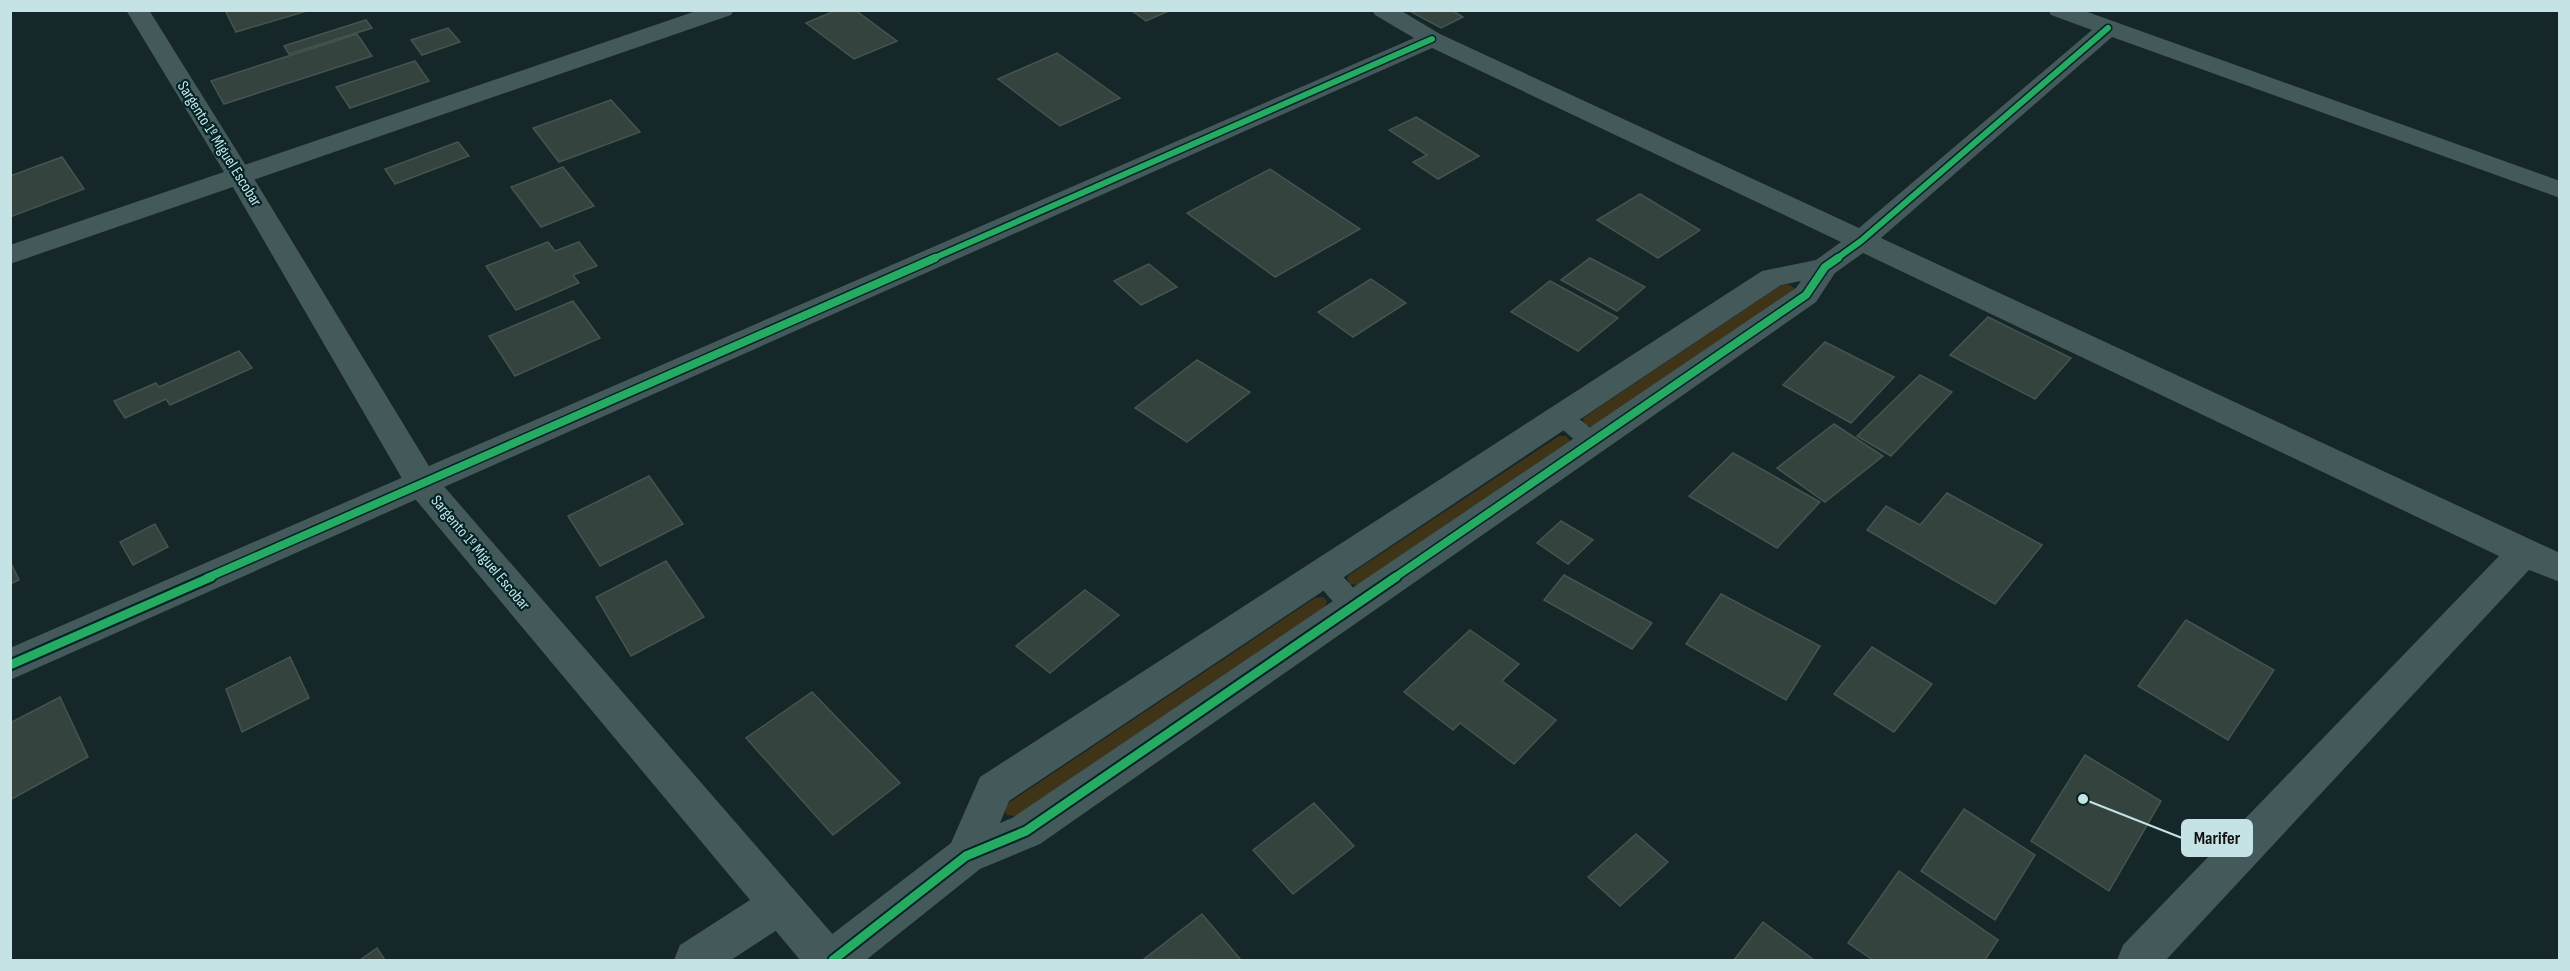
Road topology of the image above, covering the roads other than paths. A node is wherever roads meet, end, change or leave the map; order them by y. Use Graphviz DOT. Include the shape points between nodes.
graph roads {
  1 [pos="137,10"];
  2 [pos="723,10"];
  3 [pos="1383,10"];
  4 [pos="2059,10"];
  5 [pos="2108,28"];
  6 [pos="1432,39"];
  7 [pos="240,177"];
  8 [pos="2559,190"];
  9 [pos="1861,241"];
  10 [pos="10,255"];
  11 [pos="1825,267"];
  12 [pos="1561,416"];
  13 [pos="1593,442"];
  14 [pos="423,485"];
  15 [pos="2524,552"];
  16 [pos="2559,569"];
  17 [pos="1323,573"];
  18 [pos="1354,606"];
  19 [pos="10,665"];
  20 [pos="966,856"];
  21 [pos="779,905"];
  22 [pos="695,960"];
  23 [pos="827,960"];
  24 [pos="833,960"];
  25 [pos="2138,960"];
  1 -- 7 [label="street, Sargento 1º Miguel Escobar"];
  2 -- 7 [label="street"];
  3 -- 6 [label="street"];
  4 -- 5 [label="street"];
  5 -- 8 [label="street"];
  5 -- 9 [label="street"];
  6 -- 9 [label="street"];
  6 -- 14 [label="street"];
  7 -- 10 [label="street"];
  7 -- 14 [label="street, Sargento 1º Miguel Escobar"];
  9 -- 11 [label="street"];
  9 -- 15 [label="street"];
  11 -- 12 [label="street" via="1772,278"];
  11 -- 13 [label="street" via="1806,295"];
  12 -- 13 [label="lane"];
  12 -- 17 [label="street"];
  13 -- 18 [label="street"];
  14 -- 19 [label="street"];
  14 -- 21 [label="street, Sargento 1º Miguel Escobar"];
  15 -- 16 [label="street"];
  15 -- 25 [label="street"];
  17 -- 18 [label="lane"];
  17 -- 20 [label="street" via="994,789"];
  18 -- 20 [label="street" via="1026,831"];
  20 -- 24 [label="street"];
  21 -- 22 [label="street"];
  21 -- 23 [label="street, Sargento 1º Miguel Escobar"];
}
